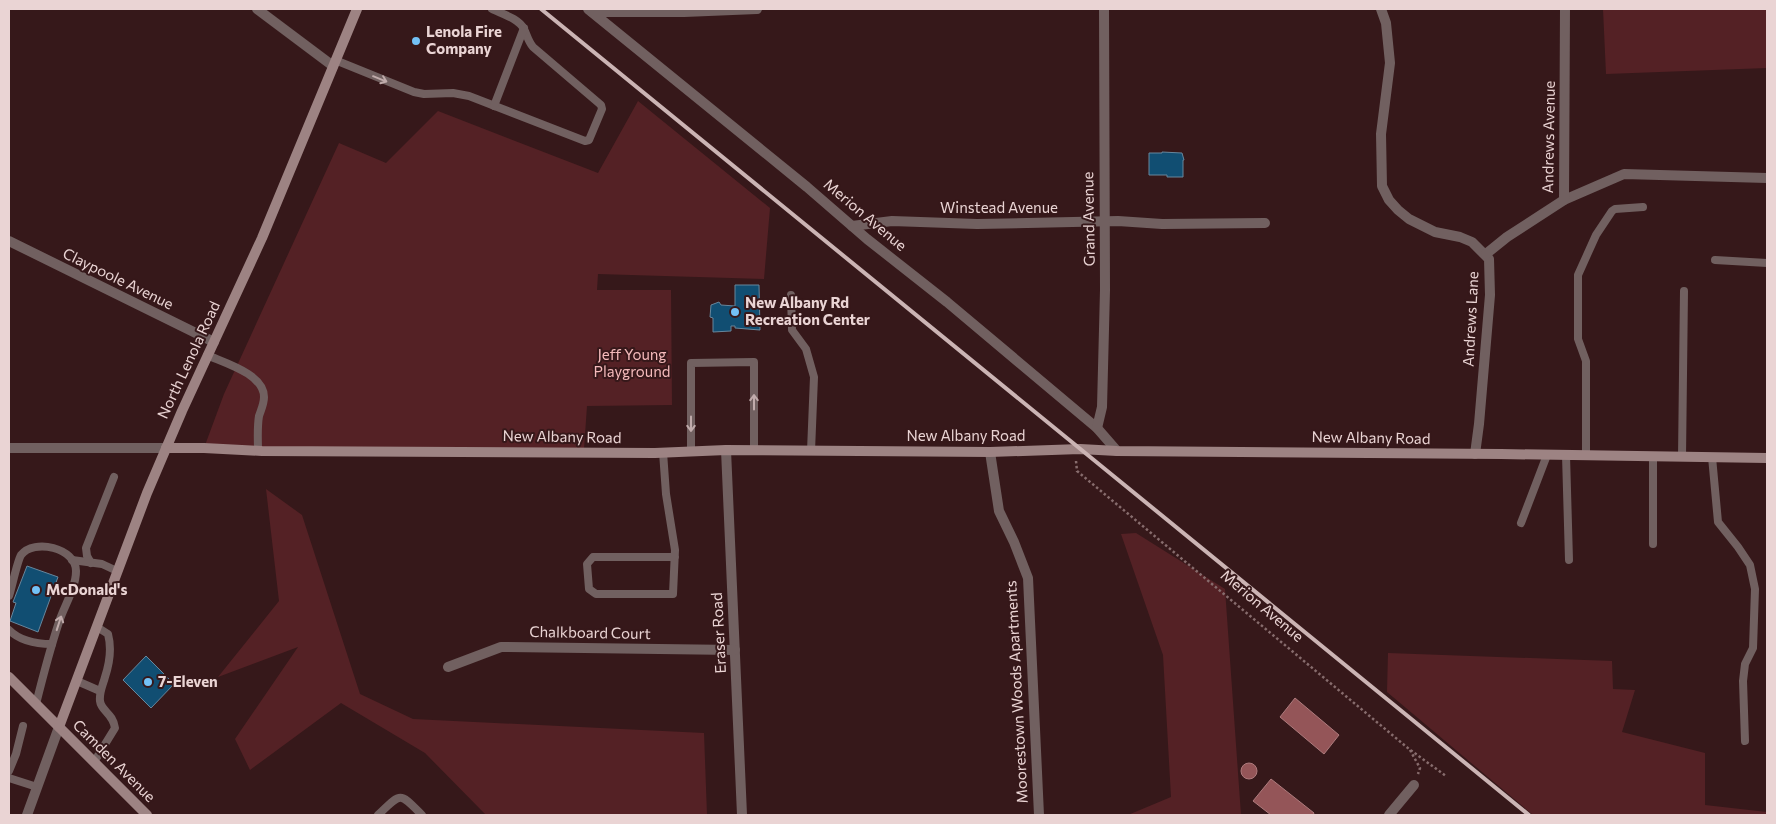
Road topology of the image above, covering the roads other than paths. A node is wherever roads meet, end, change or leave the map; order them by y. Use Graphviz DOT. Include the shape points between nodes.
graph roads {
  1 [pos="256,9"];
  2 [pos="356,9"];
  3 [pos="492,9"];
  4 [pos="757,9"];
  5 [pos="1104,9"];
  6 [pos="1381,9"];
  7 [pos="1565,9"];
  8 [pos="590,10"];
  9 [pos="524,28"];
  10 [pos="334,63"];
  11 [pos="494,106"];
  12 [pos="1767,178"];
  13 [pos="1564,200"];
  14 [pos="1643,207"];
  15 [pos="1104,222"];
  16 [pos="1265,223"];
  17 [pos="852,226"];
  18 [pos="9,241"];
  19 [pos="1486,254"];
  20 [pos="1715,260"];
  21 [pos="1767,263"];
  22 [pos="1684,291"];
  23 [pos="791,295"];
  24 [pos="214,342"];
  25 [pos="207,355"];
  26 [pos="1097,428"];
  27 [pos="9,448"];
  28 [pos="166,448"];
  29 [pos="726,450"];
  30 [pos="754,450"];
  31 [pos="258,451"];
  32 [pos="691,451"];
  33 [pos="811,451"];
  34 [pos="1117,451"];
  35 [pos="663,452"];
  36 [pos="990,452"];
  37 [pos="1475,454"];
  38 [pos="1547,455"];
  39 [pos="1566,455"];
  40 [pos="1586,455"];
  41 [pos="1653,456"];
  42 [pos="1682,457"];
  43 [pos="1712,457"];
  44 [pos="1767,458"];
  45 [pos="114,476"];
  46 [pos="1521,523"];
  47 [pos="1653,544"];
  48 [pos="675,557"];
  49 [pos="72,560"];
  50 [pos="1569,560"];
  51 [pos="90,563"];
  52 [pos="117,571"];
  53 [pos="9,596"];
  54 [pos="97,627"];
  55 [pos="9,630"];
  56 [pos="52,644"];
  57 [pos="735,650"];
  58 [pos="448,667"];
  59 [pos="9,677"];
  60 [pos="77,681"];
  61 [pos="100,691"];
  62 [pos="36,704"];
  63 [pos="23,726"];
  64 [pos="59,727"];
  65 [pos="1745,742"];
  66 [pos="94,762"];
  67 [pos="9,771"];
  68 [pos="9,778"];
  69 [pos="1414,785"];
  70 [pos="37,788"];
  71 [pos="1392,813"];
  72 [pos="27,815"];
  73 [pos="147,815"];
  74 [pos="378,815"];
  75 [pos="422,815"];
  76 [pos="742,815"];
  77 [pos="1039,815"];
  1 -- 10 [label="street"];
  2 -- 10 [label="main road, North Lenola Road"];
  3 -- 9 [label="lane"];
  4 -- 8 [label="street" via="684,12"];
  5 -- 15 [label="street, Grand Avenue"];
  6 -- 19 [label="street, Andrews Lane" via="1386,23 1390,63 1381,134 1382,186 1389,200 1409,219 1435,232 1472,242"];
  7 -- 13 [label="street, Andrews Avenue"];
  8 -- 17 [label="street, Merion Avenue"];
  9 -- 11 [label="lane"];
  9 -- 11 [label="lane" via="533,47 602,109 589,140 585,141"];
  10 -- 11 [label="lane, one-way" via="414,92 453,92"];
  10 -- 24 [label="main road, North Lenola Road" via="262,238"];
  12 -- 13 [label="street" via="1624,174"];
  13 -- 19 [label="street, Andrews Avenue" via="1507,236"];
  14 -- 40 [label="lane" via="1612,211 1596,235 1579,272 1578,339 1586,361"];
  15 -- 16 [label="street, Winstead Avenue"];
  15 -- 17 [label="street, Winstead Avenue" via="978,224 892,221"];
  15 -- 26 [label="street, Grand Avenue" via="1102,407"];
  17 -- 26 [label="street, Merion Avenue"];
  18 -- 24 [label="street, Claypoole Avenue"];
  19 -- 37 [label="street, Andrews Lane" via="1489,259 1490,295"];
  20 -- 21 [label="lane"];
  22 -- 42 [label="lane"];
  23 -- 33 [label="lane" via="792,330 806,350 814,377"];
  24 -- 25 [label="main road, North Lenola Road"];
  25 -- 28 [label="main road, North Lenola Road"];
  25 -- 31 [label="lane" via="255,378 261,387 264,396 258,427"];
  26 -- 34 [label="street, Merion Avenue"];
  27 -- 28 [label="street"];
  28 -- 31 [label="main road, New Albany Road"];
  28 -- 52 [label="main road, North Lenola Road"];
  29 -- 30 [label="main road, New Albany Road"];
  29 -- 32 [label="main road, New Albany Road"];
  29 -- 57 [label="street, Eraser Road"];
  30 -- 32 [label="lane, one-way" via="754,362 745,362 691,364"];
  30 -- 33 [label="main road, New Albany Road"];
  31 -- 35 [label="main road, New Albany Road"];
  32 -- 35 [label="main road, New Albany Road"];
  33 -- 36 [label="main road, New Albany Road"];
  34 -- 36 [label="main road, New Albany Road"];
  34 -- 37 [label="main road, New Albany Road"];
  35 -- 48 [label="lane"];
  36 -- 77 [label="street, Moorestown Woods Apartments" via="999,511 1028,578"];
  37 -- 38 [label="main road, New Albany Road"];
  38 -- 39 [label="main road, New Albany Road"];
  38 -- 46 [label="lane"];
  39 -- 40 [label="main road, New Albany Road"];
  39 -- 50 [label="lane"];
  40 -- 41 [label="main road, New Albany Road"];
  41 -- 42 [label="main road, New Albany Road"];
  41 -- 47 [label="lane"];
  42 -- 43 [label="main road, New Albany Road"];
  43 -- 44 [label="main road, New Albany Road"];
  43 -- 65 [label="lane" via="1718,522 1750,565 1755,589 1753,648 1745,664 1743,681"];
  45 -- 51 [label="lane" via="86,548"];
  48 -- 48 [label="lane" via="673,594 596,594 589,590 587,564 593,557"];
  49 -- 51 [label="lane"];
  49 -- 53 [label="lane" via="60,549 31,548 21,555"];
  56 -- 49 [label="lane, one-way" via="76,570"];
  51 -- 52 [label="lane"];
  52 -- 54 [label="main road, North Lenola Road"];
  54 -- 60 [label="main road, North Lenola Road"];
  54 -- 61 [label="lane" via="108,634 111,645"];
  55 -- 56 [label="lane" via="22,639"];
  56 -- 62 [label="lane"];
  57 -- 58 [label="street, Chalkboard Court" via="501,647"];
  57 -- 76 [label="street, Eraser Road"];
  59 -- 62 [label="main road, Camden Avenue"];
  60 -- 61 [label="lane"];
  60 -- 64 [label="main road, North Lenola Road"];
  61 -- 66 [label="lane" via="102,706 114,719 115,728"];
  62 -- 64 [label="main road, Camden Avenue"];
  63 -- 67 [label="lane"];
  64 -- 66 [label="main road, Camden Avenue"];
  64 -- 70 [label="street"];
  66 -- 73 [label="main road, Camden Avenue"];
  68 -- 70 [label="lane"];
  69 -- 71 [label="street"];
  70 -- 72 [label="street"];
  74 -- 75 [label="lane" via="401,797"];
}
